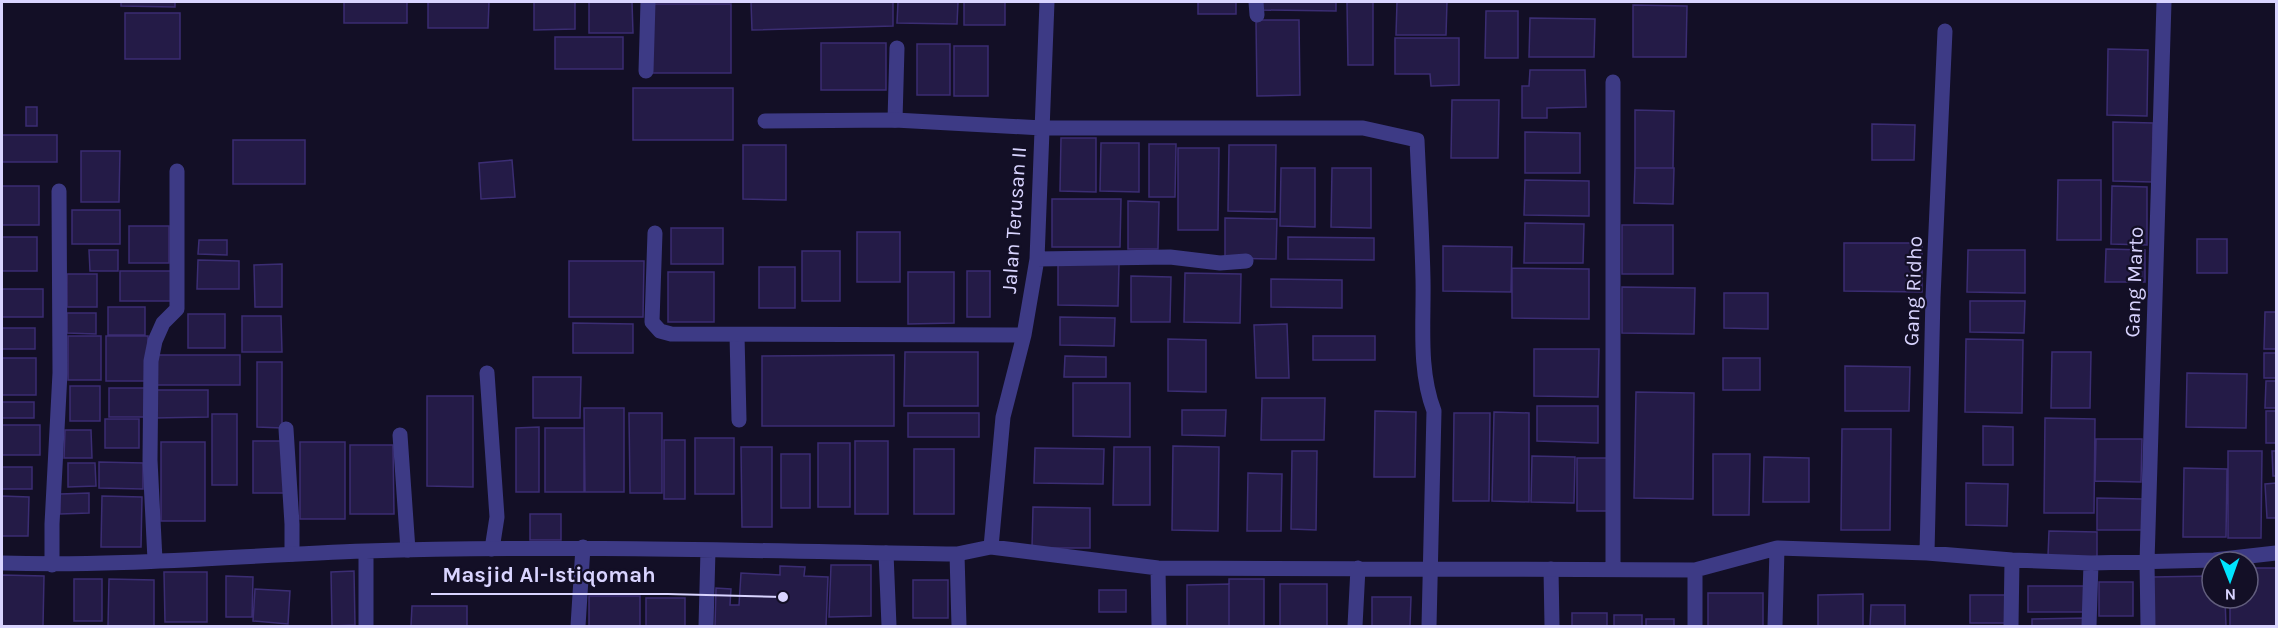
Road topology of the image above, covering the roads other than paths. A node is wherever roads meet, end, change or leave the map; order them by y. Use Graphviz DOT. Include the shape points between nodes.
graph roads {
  1 [pos="648,2"];
  2 [pos="1047,2"];
  3 [pos="2164,2"];
  4 [pos="1945,31"];
  5 [pos="897,48"];
  6 [pos="646,71"];
  7 [pos="1613,82"];
  8 [pos="895,120"];
  9 [pos="765,121"];
  10 [pos="1042,128"];
  11 [pos="177,171"];
  12 [pos="59,191"];
  13 [pos="655,234"];
  14 [pos="1037,259"];
  15 [pos="1246,261"];
  16 [pos="737,335"];
  17 [pos="1024,335"];
  18 [pos="487,373"];
  19 [pos="739,420"];
  20 [pos="286,429"];
  21 [pos="400,435"];
  22 [pos="583,547"];
  23 [pos="991,547"];
  24 [pos="1777,548"];
  25 [pos="492,549"];
  26 [pos="408,550"];
  27 [pos="708,550"];
  28 [pos="366,551"];
  29 [pos="886,553"];
  30 [pos="1928,553"];
  31 [pos="2277,553"];
  32 [pos="292,554"];
  33 [pos="957,554"];
  34 [pos="155,560"];
  35 [pos="2012,560"];
  36 [pos="2147,562"];
  37 [pos="2,563"];
  38 [pos="2091,563"];
  39 [pos="52,565"];
  40 [pos="1158,568"];
  41 [pos="1358,568"];
  42 [pos="1431,569"];
  43 [pos="1551,570"];
  44 [pos="1613,570"];
  45 [pos="1695,570"];
  46 [pos="366,627"];
  47 [pos="578,627"];
  48 [pos="706,627"];
  49 [pos="889,627"];
  50 [pos="959,627"];
  51 [pos="1158,627"];
  52 [pos="1356,627"];
  53 [pos="1429,627"];
  54 [pos="1552,627"];
  55 [pos="1695,627"];
  56 [pos="1775,627"];
  57 [pos="2011,627"];
  58 [pos="2089,627"];
  59 [pos="2148,627"];
  1 -- 6 [label="street"];
  2 -- 10 [label="street, Jalan Terusan II"];
  3 -- 36 [label="street, Gang Marto"];
  4 -- 30 [label="street, Gang Ridho" via="1933,297"];
  5 -- 8 [label="street"];
  7 -- 44 [label="street"];
  8 -- 9 [label="street"];
  8 -- 10 [label="street"];
  10 -- 14 [label="street, Jalan Terusan II"];
  10 -- 42 [label="street" via="1363,128 1417,140 1424,366 1434,411"];
  11 -- 34 [label="street" via="177,309 163,323 151,361"];
  12 -- 39 [label="street" via="60,373"];
  13 -- 16 [label="street" via="652,322 660,331 670,334"];
  14 -- 15 [label="street" via="1170,257 1220,263"];
  14 -- 17 [label="street, Jalan Terusan II"];
  16 -- 17 [label="street"];
  16 -- 19 [label="street"];
  17 -- 23 [label="street, Jalan Terusan II" via="1003,417"];
  18 -- 25 [label="street" via="497,517"];
  20 -- 32 [label="street"];
  21 -- 26 [label="street"];
  22 -- 25 [label="street"];
  22 -- 27 [label="street"];
  22 -- 47 [label="street"];
  23 -- 33 [label="street"];
  23 -- 40 [label="street"];
  24 -- 30 [label="street"];
  24 -- 45 [label="street"];
  24 -- 56 [label="street"];
  25 -- 26 [label="street"];
  26 -- 28 [label="street"];
  27 -- 29 [label="street"];
  27 -- 48 [label="street"];
  28 -- 32 [label="street"];
  28 -- 46 [label="street"];
  29 -- 33 [label="street"];
  29 -- 49 [label="street"];
  30 -- 35 [label="street"];
  31 -- 36 [label="street"];
  32 -- 34 [label="street"];
  33 -- 50 [label="street"];
  34 -- 39 [label="street"];
  35 -- 38 [label="street"];
  35 -- 57 [label="street"];
  36 -- 38 [label="street"];
  36 -- 59 [label="street, Gang Marto"];
  37 -- 39 [label="street"];
  38 -- 58 [label="street"];
  40 -- 41 [label="street"];
  40 -- 51 [label="street"];
  41 -- 42 [label="street"];
  41 -- 52 [label="street"];
  42 -- 43 [label="street"];
  42 -- 53 [label="street"];
  43 -- 44 [label="street"];
  43 -- 54 [label="street"];
  44 -- 45 [label="street"];
  45 -- 55 [label="street"];
}
